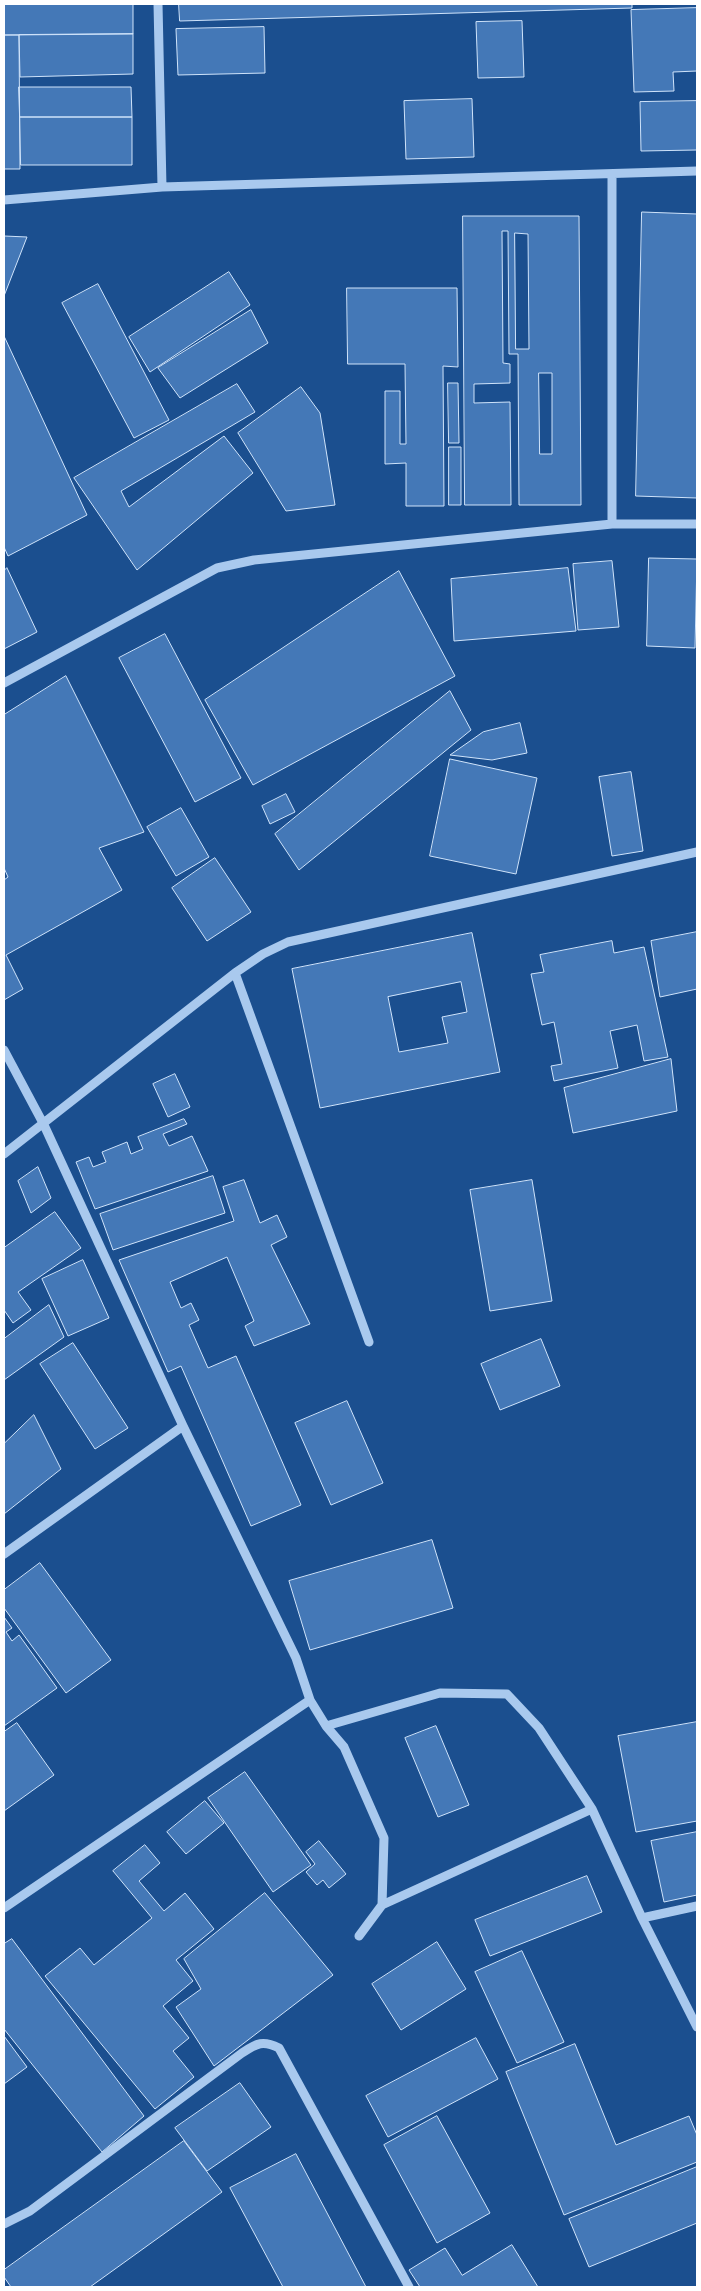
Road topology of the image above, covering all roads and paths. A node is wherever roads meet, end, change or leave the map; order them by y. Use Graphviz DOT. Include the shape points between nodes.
graph roads {
  1 [pos="158,4"];
  2 [pos="697,171"];
  3 [pos="612,174"];
  4 [pos="162,187"];
  5 [pos="4,200"];
  6 [pos="612,524"];
  7 [pos="697,524"];
  8 [pos="4,683"];
  9 [pos="697,852"];
  10 [pos="235,973"];
  11 [pos="4,1050"];
  12 [pos="44,1125"];
  13 [pos="4,1154"];
  14 [pos="369,1342"];
  15 [pos="183,1426"];
  16 [pos="4,1554"];
  17 [pos="310,1700"];
  18 [pos="326,1726"];
  19 [pos="592,1809"];
  20 [pos="382,1905"];
  21 [pos="697,1906"];
  22 [pos="4,1908"];
  23 [pos="642,1918"];
  24 [pos="359,1936"];
  25 [pos="697,2027"];
  26 [pos="4,2224"];
  27 [pos="409,2287"];
  1 -- 4 [label="street"];
  2 -- 3 [label="street"];
  3 -- 4 [label="street"];
  3 -- 6 [label="street"];
  4 -- 5 [label="street"];
  6 -- 7 [label="street"];
  6 -- 8 [label="street" via="254,560 217,568"];
  9 -- 10 [label="street" via="288,942"];
  10 -- 12 [label="street"];
  10 -- 14 [label="street"];
  11 -- 12 [label="street"];
  12 -- 13 [label="street"];
  12 -- 15 [label="street"];
  15 -- 16 [label="street"];
  15 -- 17 [label="street" via="296,1658"];
  17 -- 18 [label="street"];
  17 -- 22 [label="street"];
  18 -- 19 [label="street" via="440,1693 506,1694 539,1728"];
  18 -- 20 [label="street" via="344,1747 384,1838"];
  19 -- 20 [label="street"];
  19 -- 23 [label="street"];
  20 -- 24 [label="street"];
  21 -- 23 [label="street"];
  23 -- 25 [label="street"];
  26 -- 27 [label="street" via="30,2211 242,2053 257,2043 266,2042 279,2048"];
}
